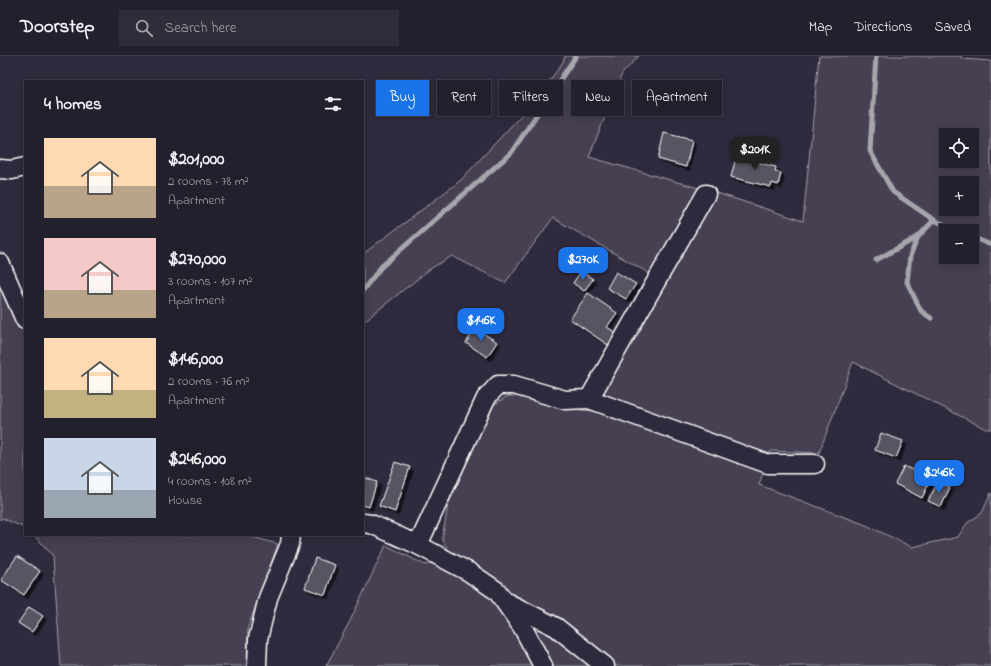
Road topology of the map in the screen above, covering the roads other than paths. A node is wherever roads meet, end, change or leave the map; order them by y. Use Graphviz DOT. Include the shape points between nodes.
graph roads {
  1 [pos="24,167"];
  2 [pos="0,169"];
  3 [pos="706,194"];
  4 [pos="0,263"];
  5 [pos="24,318"];
  6 [pos="589,399"];
  7 [pos="815,464"];
  8 [pos="364,523"];
  9 [pos="292,536"];
  10 [pos="418,545"];
  11 [pos="504,600"];
  12 [pos="257,666"];
  13 [pos="543,666"];
  14 [pos="606,666"];
  1 -- 2 [label="street"];
  3 -- 6 [label="street"];
  4 -- 5 [label="street"];
  6 -- 7 [label="street" via="768,464"];
  6 -- 10 [label="street" via="565,400 514,385 498,385 486,398"];
  8 -- 10 [label="street"];
  9 -- 12 [label="street" via="268,598 258,639"];
  10 -- 11 [label="street" via="469,572 497,591"];
  11 -- 13 [label="street" via="523,628"];
  11 -- 14 [label="street" via="556,627"];
}
